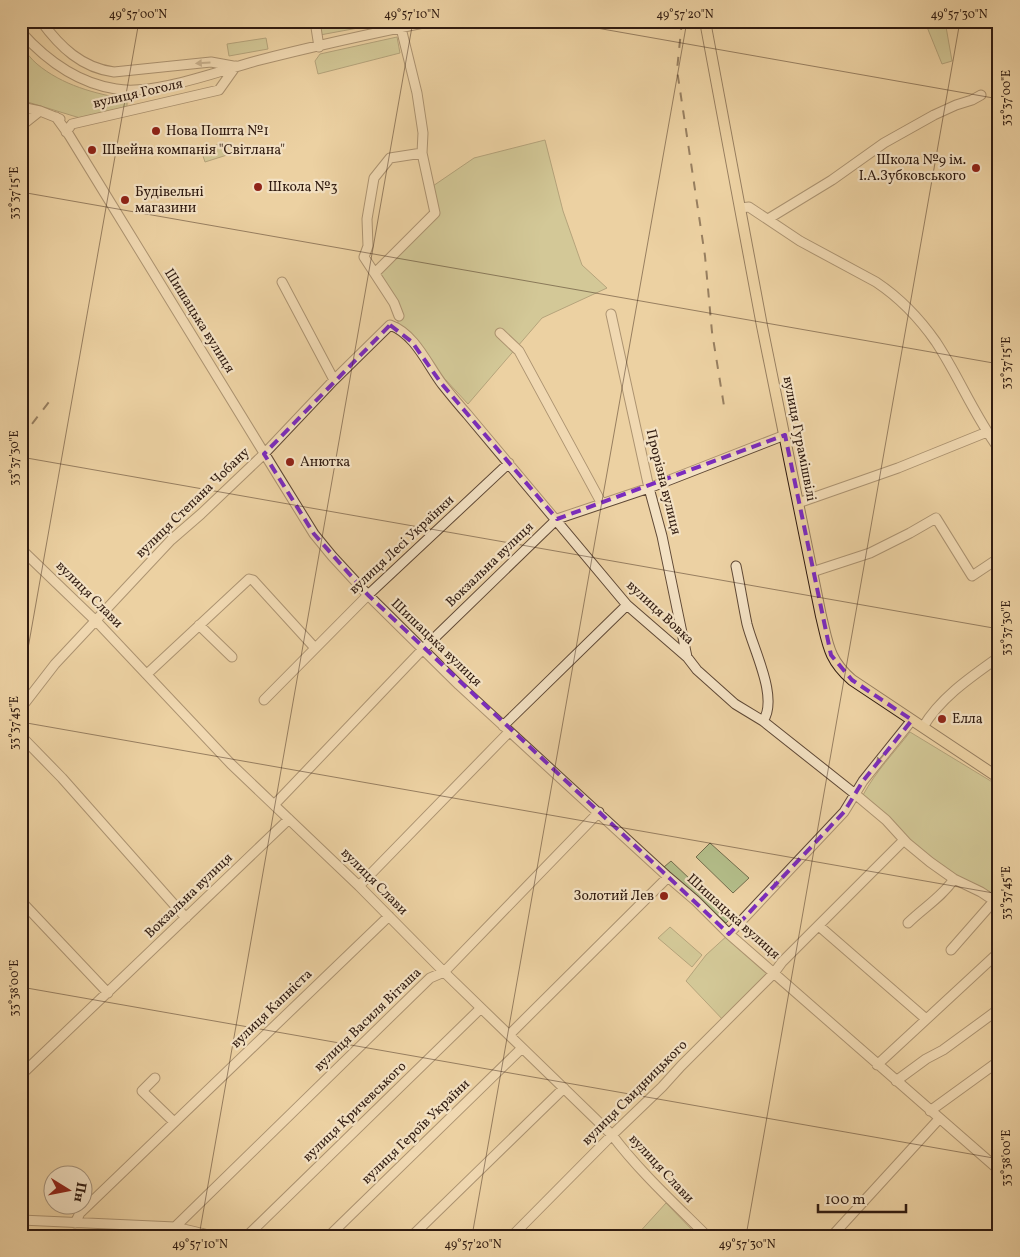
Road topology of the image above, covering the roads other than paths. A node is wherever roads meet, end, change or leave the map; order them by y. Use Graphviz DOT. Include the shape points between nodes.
graph roads {
  1 [pos="41,21"];
  2 [pos="315,21"];
  3 [pos="433,21"];
  4 [pos="704,21"];
  5 [pos="401,28"];
  6 [pos="21,32"];
  7 [pos="319,47"];
  8 [pos="169,66"];
  9 [pos="236,66"];
  10 [pos="212,73"];
  11 [pos="167,85"];
  12 [pos="219,90"];
  13 [pos="982,95"];
  14 [pos="21,107"];
  15 [pos="40,112"];
  16 [pos="21,126"];
  17 [pos="69,128"];
  18 [pos="422,153"];
  19 [pos="740,208"];
  20 [pos="768,219"];
  21 [pos="375,273"];
  22 [pos="282,282"];
  23 [pos="611,314"];
  24 [pos="399,316"];
  25 [pos="390,325"];
  26 [pos="500,333"];
  27 [pos="334,380"];
  28 [pos="987,432"];
  29 [pos="785,435"];
  30 [pos="999,449"];
  31 [pos="264,454"];
  32 [pos="509,463"];
  33 [pos="649,488"];
  34 [pos="798,503"];
  35 [pos="602,504"];
  36 [pos="557,519"];
  37 [pos="21,549"];
  38 [pos="999,558"];
  39 [pos="736,566"];
  40 [pos="812,572"];
  41 [pos="368,595"];
  42 [pos="628,605"];
  43 [pos="96,621"];
  44 [pos="199,625"];
  45 [pos="315,648"];
  46 [pos="422,650"];
  47 [pos="232,657"];
  48 [pos="687,657"];
  49 [pos="999,657"];
  50 [pos="147,674"];
  51 [pos="264,700"];
  52 [pos="21,708"];
  53 [pos="912,720"];
  54 [pos="763,722"];
  55 [pos="923,727"];
  56 [pos="506,729"];
  57 [pos="21,736"];
  58 [pos="999,778"];
  59 [pos="855,794"];
  60 [pos="274,805"];
  61 [pos="599,812"];
  62 [pos="289,819"];
  63 [pos="904,840"];
  64 [pos="668,877"];
  65 [pos="954,879"];
  66 [pos="359,886"];
  67 [pos="21,901"];
  68 [pos="996,903"];
  69 [pos="389,916"];
  70 [pos="186,918"];
  71 [pos="908,923"];
  72 [pos="819,926"];
  73 [pos="729,934"];
  74 [pos="951,950"];
  75 [pos="999,952"];
  76 [pos="776,971"];
  77 [pos="444,972"];
  78 [pos="108,993"];
  79 [pos="481,1008"];
  80 [pos="999,1009"];
  81 [pos="926,1019"];
  82 [pos="509,1036"];
  83 [pos="522,1048"];
  84 [pos="999,1061"];
  85 [pos="877,1065"];
  86 [pos="21,1075"];
  87 [pos="155,1078"];
  88 [pos="896,1081"];
  89 [pos="564,1088"];
  90 [pos="930,1111"];
  91 [pos="940,1119"];
  92 [pos="174,1122"];
  93 [pos="612,1135"];
  94 [pos="999,1170"];
  95 [pos="21,1220"];
  96 [pos="75,1222"];
  97 [pos="175,1227"];
  98 [pos="213,1236"];
  99 [pos="247,1236"];
  100 [pos="329,1236"];
  101 [pos="412,1236"];
  102 [pos="512,1236"];
  103 [pos="707,1236"];
  104 [pos="832,1236"];
  1 -- 8 [label="street" via="73,56 101,70 114,72"];
  2 -- 7 [label="street"];
  3 -- 5 [label="street, вулиця Гоголя"];
  4 -- 19 [label="main road, вулиця Гурамішвілі"];
  5 -- 7 [label="street, вулиця Гоголя"];
  5 -- 18 [label="street" via="417,93 423,133"];
  6 -- 11 [label="street, вулиця Гоголя" via="45,57 79,78 101,86 138,90"];
  7 -- 9 [label="street, вулиця Гоголя"];
  9 -- 8 [label="street, вулиця Гоголя, one-way" via="211,62"];
  8 -- 11 [label="street, вулиця Гоголя" via="176,70 176,79"];
  9 -- 10 [label="street, вулиця Гоголя"];
  9 -- 12 [label="street"];
  10 -- 11 [label="street, вулиця Гоголя"];
  10 -- 12 [label="street" via="222,75 224,81"];
  12 -- 17 [label="street, вулиця Гоголя"];
  13 -- 20 [label="street" via="934,115 884,143"];
  14 -- 15 [label="street"];
  15 -- 16 [label="street"];
  15 -- 17 [label="street, Шишацька вулиця" via="56,117"];
  17 -- 31 [label="street, Шишацька вулиця"];
  18 -- 21 [label="street" via="435,214"];
  18 -- 21 [label="street" via="390,158 374,178 368,246 364,257"];
  19 -- 20 [label="street" via="749,206"];
  19 -- 29 [label="main road, вулиця Гурамішвілі"];
  20 -- 28 [label="street" via="800,241 887,289 912,312 936,343"];
  21 -- 24 [label="street"];
  22 -- 27 [label="street"];
  23 -- 33 [label="street, Прорізна вулиця"];
  25 -- 27 [label="street, вулиця Степана Чобану"];
  25 -- 32 [label="street, вулиця Вовка" via="397,327 412,342 441,383"];
  26 -- 35 [label="street" via="519,351"];
  27 -- 31 [label="street, вулиця Степана Чобану"];
  28 -- 30 [label="street"];
  28 -- 34 [label="street"];
  29 -- 33 [label="street, Вокзальна вулиця"];
  29 -- 34 [label="main road, вулиця Гурамішвілі"];
  31 -- 41 [label="street, Шишацька вулиця" via="314,534"];
  31 -- 43 [label="street, вулиця Степана Чобану" via="171,540"];
  32 -- 36 [label="street, вулиця Вовка"];
  32 -- 41 [label="street, вулиця Лесі Українки"];
  33 -- 35 [label="street, Вокзальна вулиця"];
  33 -- 48 [label="street, Прорізна вулиця"];
  34 -- 40 [label="main road, вулиця Гурамішвілі"];
  35 -- 36 [label="street, Вокзальна вулиця"];
  36 -- 42 [label="street, вулиця Вовка"];
  36 -- 46 [label="street, Вокзальна вулиця"];
  37 -- 43 [label="street, вулиця Слави"];
  38 -- 40 [label="street" via="972,576 936,518 870,553"];
  39 -- 54 [label="street" via="748,626 766,682 767,710"];
  40 -- 53 [label="main road, вулиця Гурамішвілі" via="835,662 852,680"];
  41 -- 45 [label="street, вулиця Лесі Українки"];
  41 -- 46 [label="street, Шишацька вулиця"];
  42 -- 48 [label="street, вулиця Вовка"];
  42 -- 56 [label="street"];
  43 -- 50 [label="street, вулиця Слави"];
  43 -- 52 [label="street, вулиця Степана Чобану" via="55,664"];
  44 -- 45 [label="street" via="251,579"];
  44 -- 47 [label="street"];
  44 -- 50 [label="street"];
  45 -- 51 [label="street, вулиця Лесі Українки"];
  46 -- 56 [label="street, Шишацька вулиця"];
  46 -- 60 [label="street, Вокзальна вулиця"];
  48 -- 54 [label="street, вулиця Вовка" via="735,704"];
  49 -- 55 [label="street" via="960,685 937,707"];
  50 -- 60 [label="street, вулиця Слави"];
  53 -- 55 [label="main road, вулиця Гурамішвілі"];
  53 -- 59 [label="street, one-way"];
  54 -- 59 [label="street, вулиця Вовка"];
  55 -- 58 [label="main road, вулиця Гурамішвілі"];
  56 -- 61 [label="street, Шишацька вулиця"];
  56 -- 66 [label="street"];
  57 -- 70 [label="street"];
  59 -- 63 [label="street, вулиця Вовка"];
  59 -- 73 [label="street, one-way" via="844,812"];
  60 -- 62 [label="street, вулиця Слави"];
  61 -- 64 [label="street, Шишацька вулиця"];
  61 -- 77 [label="street, вулиця Василя Віташа"];
  62 -- 66 [label="street, вулиця Слави"];
  62 -- 70 [label="street, Вокзальна вулиця"];
  63 -- 65 [label="street, вулиця Вовка"];
  63 -- 72 [label="street, вулиця Свидницького"];
  64 -- 73 [label="street, Шишацька вулиця"];
  64 -- 82 [label="street"];
  65 -- 68 [label="street, вулиця Вовка"];
  65 -- 71 [label="street"];
  66 -- 69 [label="street, вулиця Слави"];
  67 -- 78 [label="street"];
  68 -- 74 [label="street, вулиця Вовка"];
  69 -- 77 [label="street, вулиця Слави"];
  69 -- 92 [label="street, вулиця Капніста"];
  70 -- 78 [label="street, Вокзальна вулиця"];
  72 -- 76 [label="street, вулиця Свидницького"];
  72 -- 81 [label="street"];
  73 -- 76 [label="street, Шишацька вулиця"];
  75 -- 81 [label="street"];
  76 -- 85 [label="street, Шишацька вулиця"];
  76 -- 93 [label="street, вулиця Свидницького"];
  77 -- 79 [label="street, вулиця Слави"];
  77 -- 97 [label="street, вулиця Василя Віташа" via="430,978"];
  78 -- 86 [label="street, Вокзальна вулиця"];
  79 -- 82 [label="street, вулиця Слави"];
  79 -- 99 [label="street, вулиця Кричевського"];
  80 -- 88 [label="street"];
  81 -- 85 [label="street"];
  82 -- 83 [label="street, вулиця Слави"];
  83 -- 89 [label="street, вулиця Слави"];
  83 -- 100 [label="street, вулиця Героїв України"];
  84 -- 90 [label="street"];
  85 -- 88 [label="street, Шишацька вулиця"];
  87 -- 92 [label="street" via="142,1091"];
  88 -- 90 [label="street, Шишацька вулиця"];
  89 -- 93 [label="street, вулиця Слави"];
  89 -- 101 [label="street"];
  90 -- 91 [label="street, Шишацька вулиця"];
  91 -- 94 [label="street, Шишацька вулиця"];
  91 -- 104 [label="street"];
  92 -- 96 [label="street, вулиця Капніста" via="80,1213"];
  93 -- 102 [label="street, вулиця Свидницького"];
  93 -- 103 [label="street, вулиця Слави" via="657,1188"];
  95 -- 96 [label="street"];
  96 -- 97 [label="street"];
  97 -- 98 [label="street"];
}
